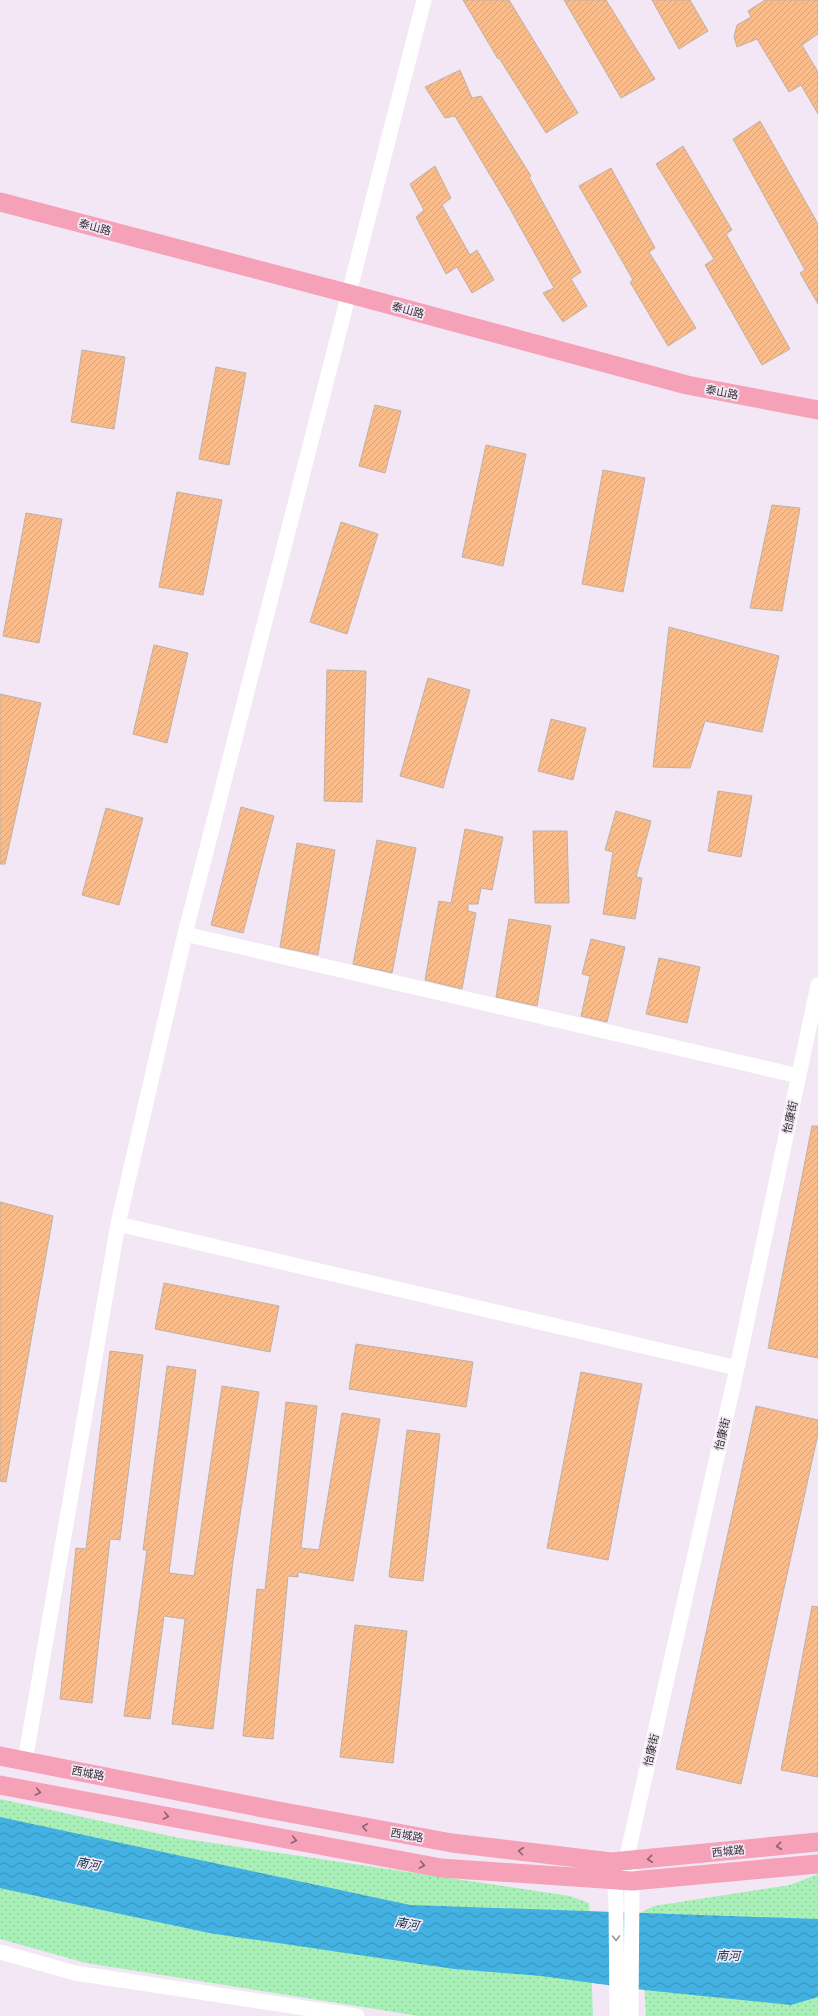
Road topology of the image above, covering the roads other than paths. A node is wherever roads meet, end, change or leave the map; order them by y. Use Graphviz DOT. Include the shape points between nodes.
graph roads {
  1 [pos="424,0"];
  2 [pos="0,202"];
  3 [pos="350,294"];
  4 [pos="818,410"];
  5 [pos="185,934"];
  6 [pos="818,987"];
  7 [pos="799,1076"];
  8 [pos="118,1224"];
  9 [pos="737,1368"];
  10 [pos="0,1756"];
  11 [pos="25,1761"];
  12 [pos="0,1785"];
  13 [pos="818,1842"];
  14 [pos="818,1864"];
  15 [pos="623,1877"];
  16 [pos="0,1952"];
  17 [pos="624,2013"];
  18 [pos="357,2016"];
  1 -- 3 [label="street"];
  2 -- 3 [label="main road, 泰山路"];
  3 -- 4 [label="main road, 泰山路" via="686,385"];
  3 -- 5 [label="street"];
  5 -- 7 [label="street"];
  5 -- 8 [label="street"];
  6 -- 7 [label="street, 怡康街"];
  7 -- 9 [label="street, 怡康街"];
  8 -- 9 [label="street"];
  8 -- 11 [label="street"];
  9 -- 15 [label="street, 怡康街"];
  10 -- 11 [label="main road, 西城路"];
  15 -- 11 [label="main road, 西城路, one-way"];
  12 -- 15 [label="main road, 西城路, one-way" via="441,1868"];
  13 -- 15 [label="main road, 西城路, one-way"];
  14 -- 15 [label="main road, 西城路"];
  15 -- 17 [label="street"];
  15 -- 17 [label="street, one-way" via="616,1899"];
  16 -- 18 [label="street" via="75,1973"];
}
